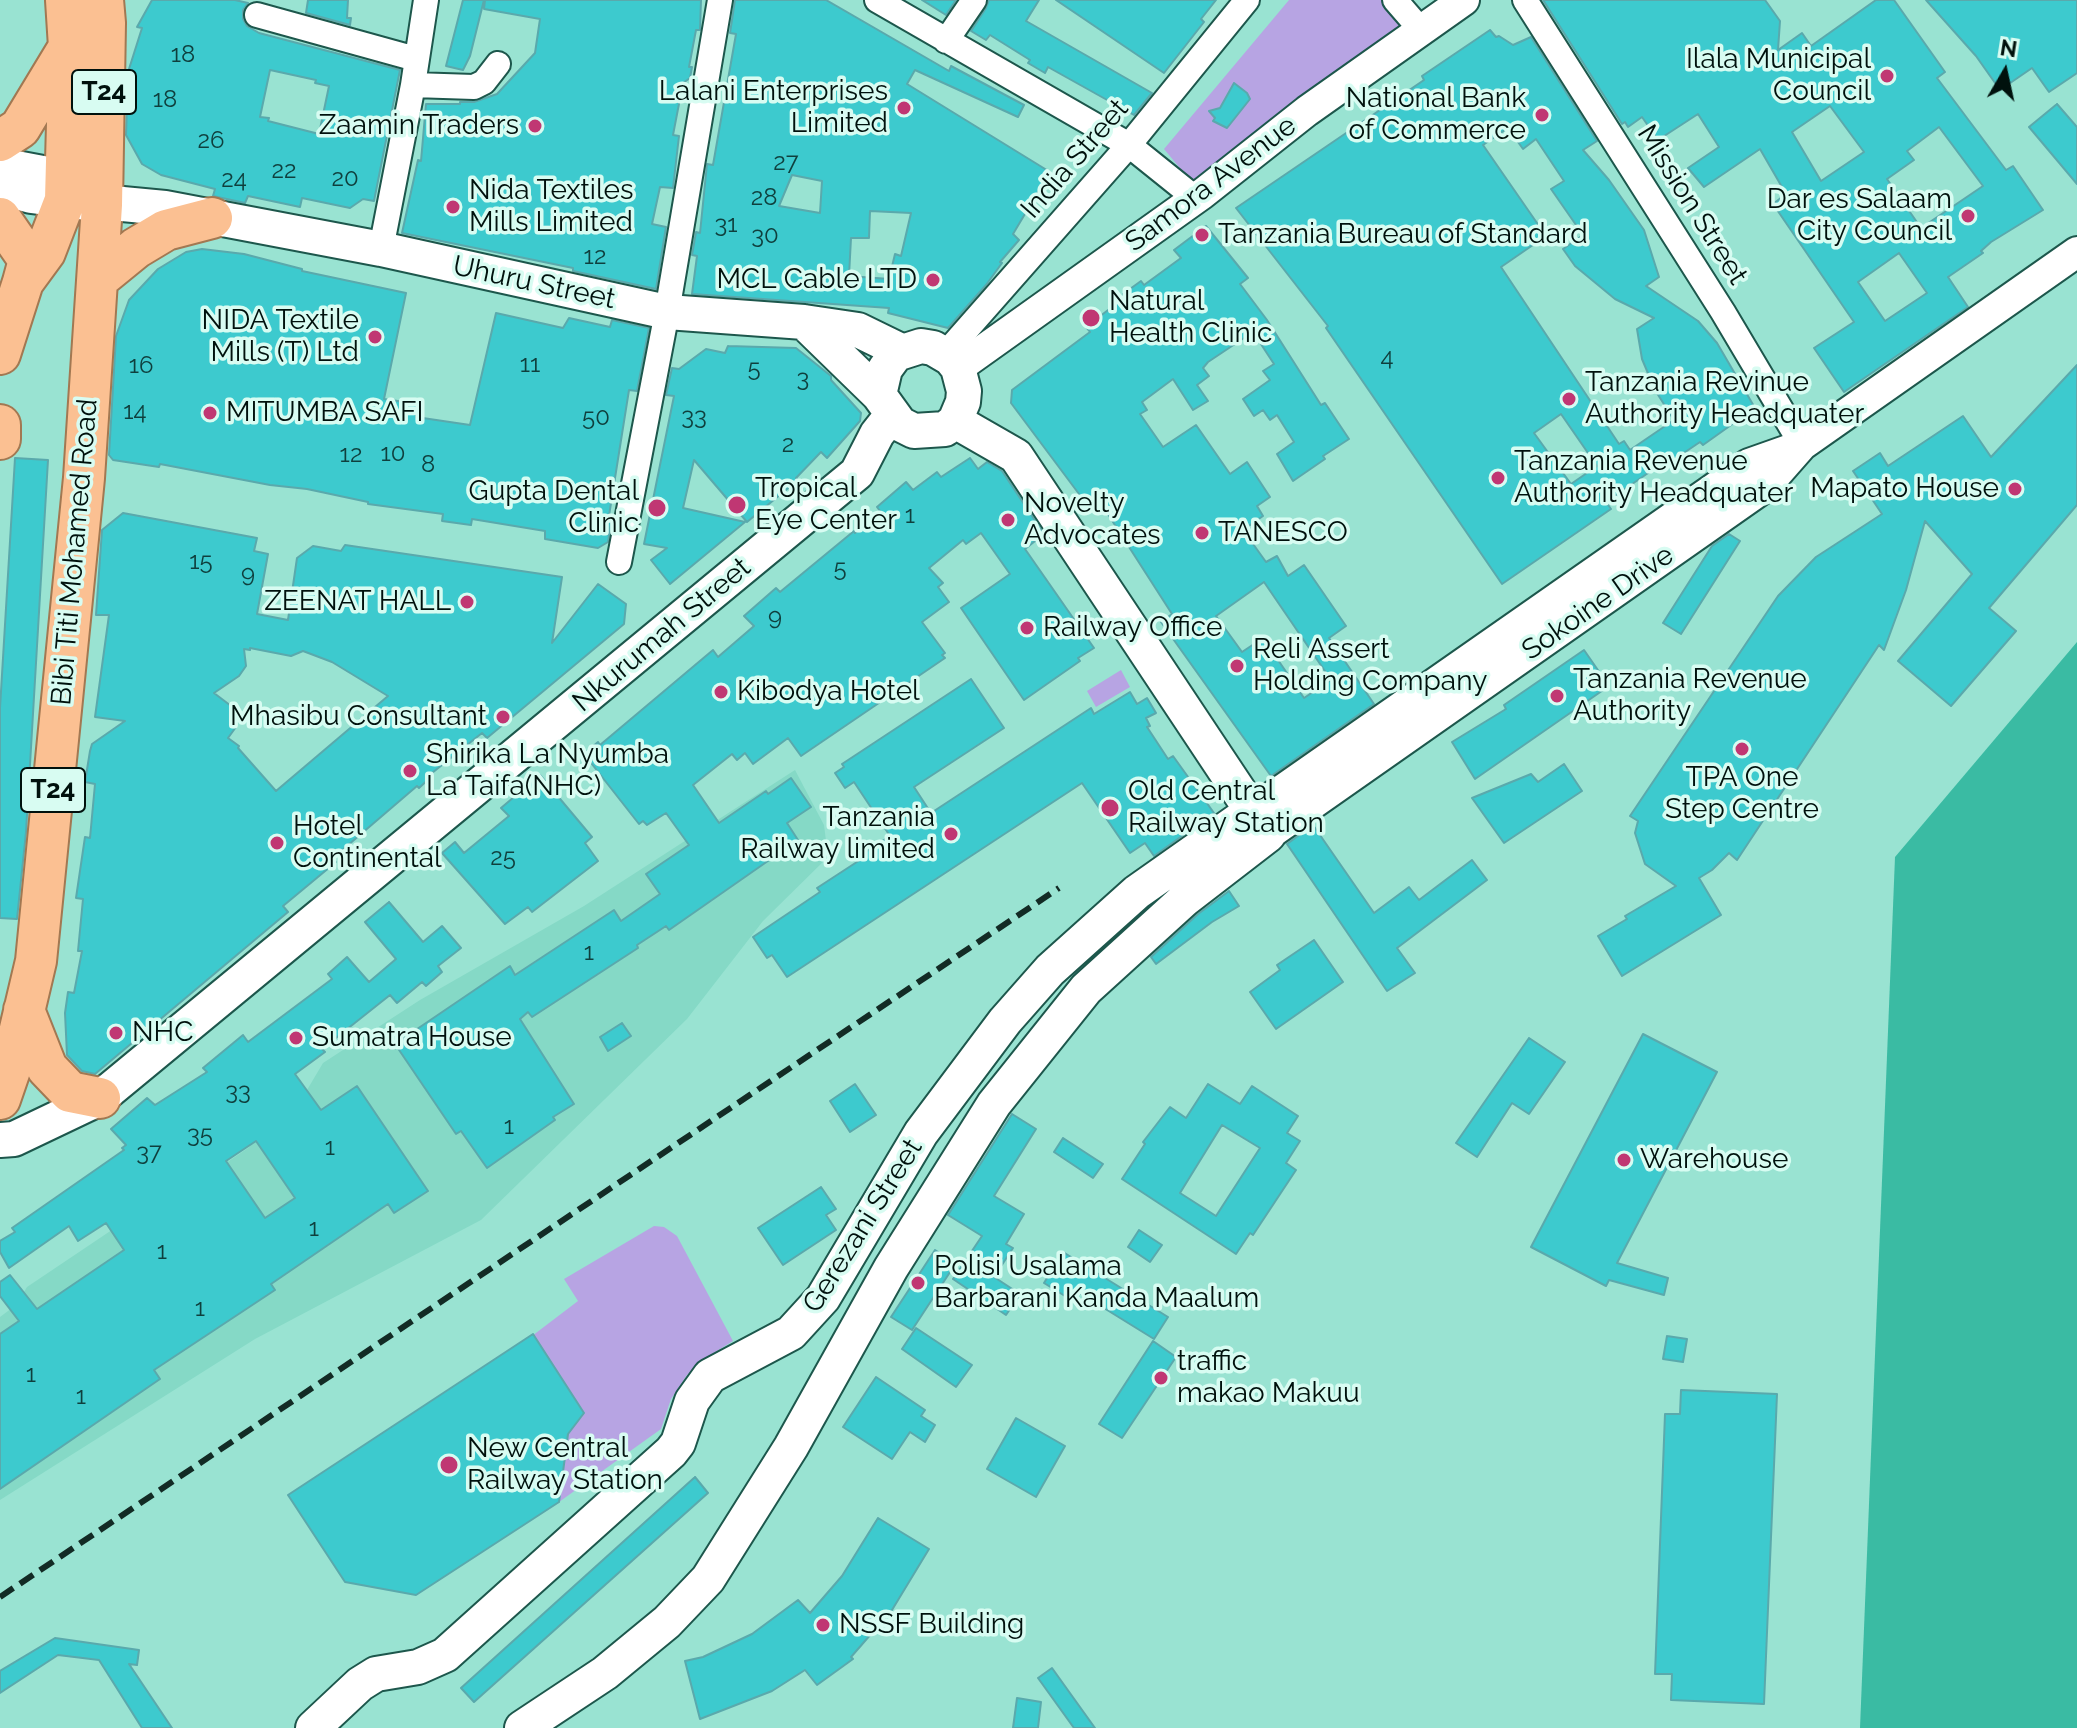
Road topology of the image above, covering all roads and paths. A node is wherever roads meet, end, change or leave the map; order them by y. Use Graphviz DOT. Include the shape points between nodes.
graph roads {
  1 [pos="66,0"];
  2 [pos="426,0"];
  3 [pos="720,0"];
  4 [pos="877,0"];
  5 [pos="974,0"];
  6 [pos="1247,0"];
  7 [pos="1395,0"];
  8 [pos="1464,0"];
  9 [pos="1525,0"];
  10 [pos="110,8"];
  11 [pos="257,15"];
  12 [pos="1421,30"];
  13 [pos="946,41"];
  14 [pos="69,47"];
  15 [pos="416,59"];
  16 [pos="498,64"];
  17 [pos="413,85"];
  18 [pos="0,141"];
  19 [pos="1129,145"];
  20 [pos="0,165"];
  21 [pos="0,187"];
  22 [pos="84,191"];
  23 [pos="1195,198"];
  24 [pos="0,218"];
  25 [pos="212,218"];
  26 [pos="381,249"];
  27 [pos="2077,252"];
  28 [pos="98,279"];
  29 [pos="23,282"];
  30 [pos="667,312"];
  31 [pos="804,322"];
  32 [pos="901,351"];
  33 [pos="0,354"];
  34 [pos="952,361"];
  35 [pos="895,414"];
  36 [pos="955,421"];
  37 [pos="0,425"];
  38 [pos="0,439"];
  39 [pos="1802,445"];
  40 [pos="619,562"];
  41 [pos="1260,823"];
  42 [pos="24,1010"];
  43 [pos="0,1099"];
  44 [pos="88,1103"];
  45 [pos="0,1113"];
  46 [pos="0,1140"];
  47 [pos="313,1728"];
  48 [pos="522,1728"];
  1 -- 14 [label="highway, Bibi Titi Mohamed Road / T24"];
  2 -- 15 [label="street"];
  3 -- 30 [label="street"];
  4 -- 13 [label="street"];
  5 -- 13 [label="street"];
  6 -- 19 [label="street, India Street"];
  7 -- 12 [label="street"];
  8 -- 12 [label="street, Samora Avenue"];
  9 -- 39 [label="street, Mission Street"];
  10 -- 22 [label="highway, Bibi Titi Mohamed Road / T24"];
  11 -- 15 [label="street"];
  12 -- 23 [label="street, Samora Avenue"];
  13 -- 19 [label="street"];
  14 -- 18 [label="highway" via="20,128"];
  14 -- 22 [label="highway, Bibi Titi Mohamed Road / T24"];
  15 -- 17 [label="street"];
  16 -- 17 [label="street" via="474,87"];
  17 -- 26 [label="street"];
  19 -- 23 [label="street"];
  19 -- 34 [label="street, India Street"];
  20 -- 22 [label="main road, Uhuru Street"];
  21 -- 22 [label="main road, Uhuru Street" via="31,196"];
  22 -- 25 [label="main road, Uhuru Street" via="113,185 165,208"];
  22 -- 28 [label="highway, Bibi Titi Mohamed Road / T24"];
  22 -- 29 [label="highway, Bibi Titi Mohamed Road / T24"];
  23 -- 34 [label="street, Samora Avenue"];
  24 -- 29 [label="highway" via="29,260"];
  25 -- 26 [label="main road, Uhuru Street"];
  25 -- 28 [label="highway" via="166,230"];
  26 -- 30 [label="main road, Uhuru Street"];
  27 -- 39 [label="street, Sokoine Drive"];
  28 -- 42 [label="highway, Bibi Titi Mohamed Road / T24" via="84,478 36,961"];
  29 -- 33 [label="highway, Bibi Titi Mohamed Road / T24"];
  30 -- 31 [label="main road, Uhuru Street"];
  30 -- 40 [label="street"];
  31 -- 32 [label="main road, Uhuru Street" via="858,330"];
  31 -- 35 [label="main road"];
  32 -- 34 [label="main road" via="921,346"];
  32 -- 35 [label="main road" via="885,369"];
  34 -- 36 [label="main road" via="964,391"];
  35 -- 36 [label="main road" via="945,429"];
  35 -- 44 [label="main road, Nkurumah Street" via="857,473"];
  36 -- 41 [label="main road" via="1016,456"];
  37 -- 38 [label="highway"];
  39 -- 41 [label="street, Sokoine Drive" via="1749,464"];
  41 -- 47 [label="main road, Gerezani Street" via="1137,892 1041,980 921,1133 823,1298 791,1333 710,1376 692,1401 671,1452 445,1655 418,1667 376,1674"];
  41 -- 48 [label="main road, Gerezani Street" via="1086,989 994,1104 708,1579 667,1622 605,1673"];
  42 -- 43 [label="highway, Bibi Titi Mohamed Road / T24"];
  42 -- 44 [label="highway" via="47,1068"];
  44 -- 45 [label="main road"];
  44 -- 46 [label="main road, Nkurumah Street" via="14,1139"];
}
